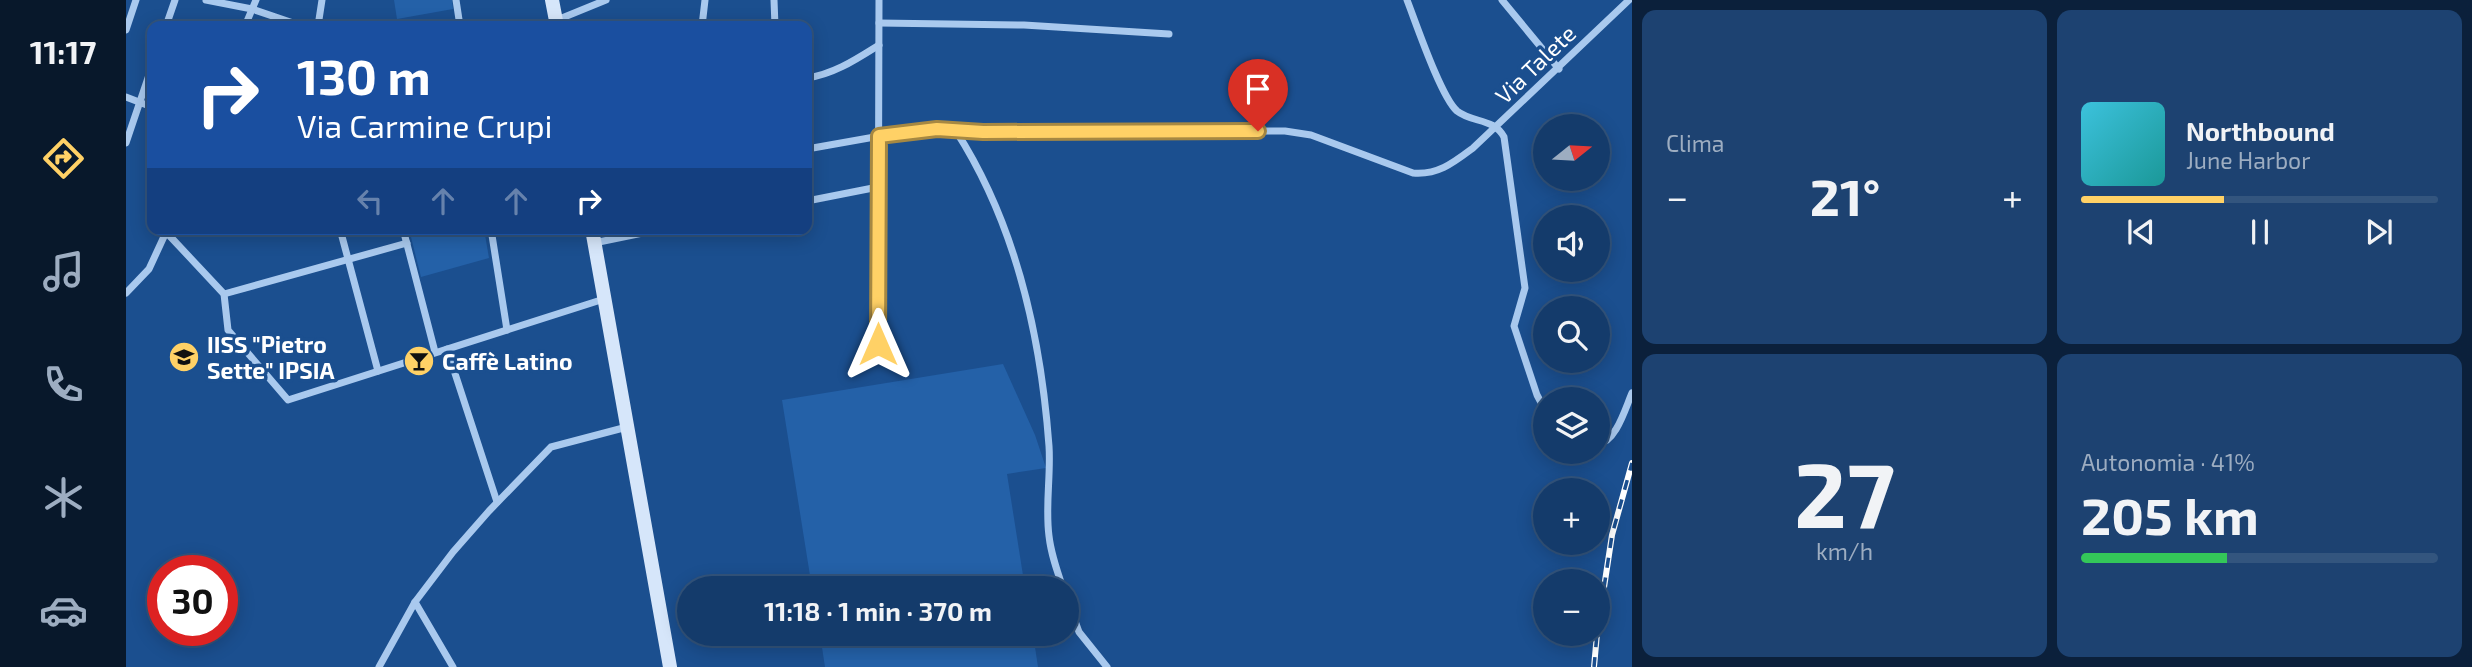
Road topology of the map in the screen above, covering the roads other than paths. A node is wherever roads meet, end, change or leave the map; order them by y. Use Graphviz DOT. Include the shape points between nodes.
graph roads {
  1 [pos="136,0"];
  2 [pos="175,0"];
  3 [pos="206,0"];
  4 [pos="256,0"];
  5 [pos="322,0"];
  6 [pos="456,0"];
  7 [pos="552,0"];
  8 [pos="606,0"];
  9 [pos="705,0"];
  10 [pos="774,0"];
  11 [pos="879,0"];
  12 [pos="1407,0"];
  13 [pos="1502,0"];
  14 [pos="1629,0"];
  15 [pos="252,9"];
  16 [pos="168,21"];
  17 [pos="247,21"];
  18 [pos="287,21"];
  19 [pos="319,21"];
  20 [pos="459,21"];
  21 [pos="556,21"];
  22 [pos="560,21"];
  23 [pos="703,21"];
  24 [pos="775,21"];
  25 [pos="879,23"];
  26 [pos="126,30"];
  27 [pos="1169,34"];
  28 [pos="879,45"];
  29 [pos="1559,69"];
  30 [pos="812,77"];
  31 [pos="147,81"];
  32 [pos="126,97"];
  33 [pos="140,102"];
  34 [pos="147,105"];
  35 [pos="1497,127"];
  36 [pos="956,131"];
  37 [pos="879,136"];
  38 [pos="126,143"];
  39 [pos="812,148"];
  40 [pos="878,187"];
  41 [pos="812,200"];
  42 [pos="165,235"];
  43 [pos="171,235"];
  44 [pos="342,235"];
  45 [pos="405,235"];
  46 [pos="492,235"];
  47 [pos="593,236"];
  48 [pos="407,243"];
  49 [pos="348,260"];
  50 [pos="126,293"];
  51 [pos="224,294"];
  52 [pos="604,298"];
  53 [pos="507,330"];
  54 [pos="878,344"];
  55 [pos="447,349"];
  56 [pos="435,352"];
  57 [pos="378,371"];
  58 [pos="1534,387"];
  59 [pos="1632,393"];
  60 [pos="627,428"];
  61 [pos="1610,438"];
  62 [pos="497,502"];
  63 [pos="1060,576"];
  64 [pos="415,602"];
  65 [pos="1079,630"];
  66 [pos="379,667"];
  67 [pos="453,667"];
  68 [pos="670,667"];
  69 [pos="1107,667"];
  1 -- 26 [label="street"];
  2 -- 16 [label="street"];
  3 -- 15 [label="street"];
  4 -- 15 [label="street"];
  5 -- 19 [label="street"];
  6 -- 20 [label="street"];
  7 -- 21 [label="main road"];
  8 -- 22 [label="street"];
  9 -- 23 [label="street"];
  10 -- 24 [label="street"];
  11 -- 25 [label="street"];
  12 -- 35 [label="street" via="1456,110"];
  13 -- 29 [label="street"];
  14 -- 29 [label="street, Via Talete"];
  15 -- 17 [label="street"];
  15 -- 18 [label="street"];
  25 -- 27 [label="street" via="1024,24"];
  25 -- 28 [label="street"];
  28 -- 30 [label="street" via="842,68"];
  28 -- 37 [label="street"];
  29 -- 35 [label="street, Via Talete"];
  31 -- 33 [label="street"];
  32 -- 33 [label="street"];
  33 -- 34 [label="street"];
  33 -- 38 [label="street"];
  35 -- 36 [label="street, Via Talete" via="1453,163 1426,174 1298,132"];
  35 -- 58 [label="street" via="1506,146 1524,274 1525,288 1514,326"];
  36 -- 37 [label="street, Via Talete" via="914,130"];
  36 -- 63 [label="street" via="1004,233 1035,337 1049,444 1049,537"];
  37 -- 39 [label="street, Via Talete"];
  37 -- 40 [label="street"];
  40 -- 41 [label="street"];
  40 -- 54 [label="street"];
  42 -- 50 [label="street" via="149,269"];
  43 -- 51 [label="street"];
  44 -- 49 [label="street"];
  45 -- 48 [label="street"];
  46 -- 53 [label="street"];
  47 -- 52 [label="main road"];
  48 -- 49 [label="street"];
  48 -- 56 [label="street"];
  49 -- 51 [label="street"];
  49 -- 57 [label="street"];
  51 -- 57 [label="street" via="228,330 288,400"];
  52 -- 53 [label="street"];
  52 -- 60 [label="main road"];
  53 -- 55 [label="street"];
  55 -- 56 [label="street"];
  55 -- 62 [label="street"];
  56 -- 57 [label="street"];
  59 -- 61 [label="street"];
  60 -- 62 [label="street" via="551,447"];
  60 -- 68 [label="main road"];
  62 -- 64 [label="street"];
  64 -- 66 [label="street"];
  64 -- 67 [label="street"];
  65 -- 69 [label="street"];
}
